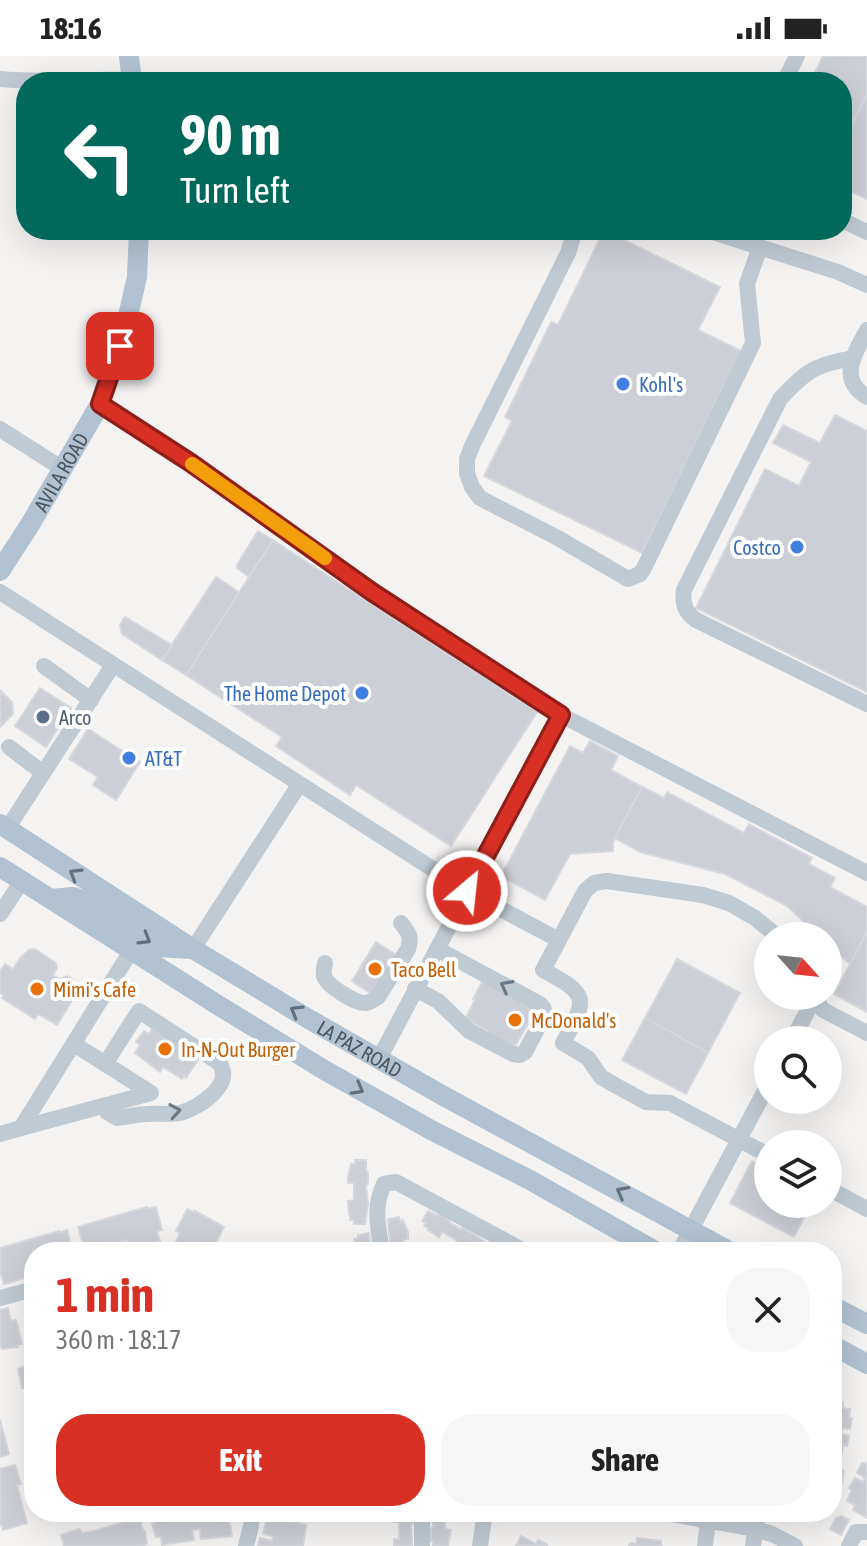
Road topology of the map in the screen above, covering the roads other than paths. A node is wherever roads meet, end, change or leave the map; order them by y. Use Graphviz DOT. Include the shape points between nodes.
graph roads {
  1 [pos="139,240"];
  2 [pos="572,240"];
  3 [pos="738,240"];
  4 [pos="760,247"];
  5 [pos="867,285"];
  6 [pos="867,330"];
  7 [pos="853,358"];
  8 [pos="867,397"];
  9 [pos="100,404"];
  10 [pos="0,429"];
  11 [pos="63,469"];
  12 [pos="0,571"];
  13 [pos="0,592"];
  14 [pos="113,665"];
  15 [pos="44,666"];
  16 [pos="91,700"];
  17 [pos="867,704"];
  18 [pos="561,715"];
  19 [pos="9,747"];
  20 [pos="43,773"];
  21 [pos="299,785"];
  22 [pos="4,827"];
  23 [pos="0,867"];
  24 [pos="867,873"];
  25 [pos="22,881"];
  26 [pos="467,891"];
  27 [pos="51,899"];
  28 [pos="0,914"];
  29 [pos="760,922"];
  30 [pos="401,923"];
  31 [pos="559,940"];
  32 [pos="193,949"];
  33 [pos="437,949"];
  34 [pos="131,951"];
  35 [pos="325,963"];
  36 [pos="415,989"];
  37 [pos="823,1010"];
  38 [pos="867,1033"];
  39 [pos="74,1044"];
  40 [pos="520,1055"];
  41 [pos="379,1059"];
  42 [pos="105,1064"];
  43 [pos="523,1073"];
  44 [pos="106,1105"];
  45 [pos="754,1111"];
  46 [pos="21,1128"];
  47 [pos="0,1134"];
  48 [pos="739,1139"];
  49 [pos="754,1147"];
  50 [pos="842,1196"];
  51 [pos="867,1209"];
  52 [pos="690,1229"];
  53 [pos="380,1242"];
  54 [pos="507,1242"];
  55 [pos="639,1242"];
  56 [pos="684,1242"];
  57 [pos="713,1242"];
  58 [pos="24,1292"];
  59 [pos="0,1298"];
  60 [pos="842,1311"];
  61 [pos="867,1324"];
  62 [pos="842,1350"];
  63 [pos="867,1364"];
  64 [pos="251,1522"];
  65 [pos="422,1522"];
  66 [pos="484,1522"];
  67 [pos="708,1522"];
  68 [pos="730,1522"];
  69 [pos="755,1529"];
  70 [pos="867,1532"];
  71 [pos="246,1546"];
  72 [pos="422,1546"];
  73 [pos="480,1546"];
  74 [pos="705,1546"];
  75 [pos="795,1546"];
  76 [pos="849,1546"];
  1 -- 9 [label="main road, AVILA ROAD" via="126,325"];
  2 -- 4 [label="street" via="472,446 467,473 472,487 491,506 628,579 644,568 753,343 747,284"];
  3 -- 4 [label="street"];
  4 -- 5 [label="street"];
  6 -- 7 [label="street"];
  7 -- 8 [label="street" via="853,384"];
  7 -- 17 [label="street" via="813,368 780,399 682,600 696,620"];
  9 -- 11 [label="main road, AVILA ROAD"];
  9 -- 18 [label="street"];
  10 -- 11 [label="street"];
  11 -- 12 [label="main road, AVILA ROAD"];
  13 -- 14 [label="street"];
  14 -- 16 [label="street"];
  14 -- 21 [label="street"];
  15 -- 16 [label="street"];
  16 -- 20 [label="street"];
  18 -- 24 [label="street"];
  18 -- 26 [label="street"];
  19 -- 20 [label="street"];
  20 -- 22 [label="street"];
  21 -- 26 [label="street"];
  21 -- 32 [label="street"];
  32 -- 22 [label="main road, LA PAZ ROAD, one-way"];
  23 -- 25 [label="main road, LA PAZ ROAD"];
  25 -- 27 [label="main road, LA PAZ ROAD"];
  25 -- 28 [label="street"];
  26 -- 31 [label="street"];
  26 -- 33 [label="street"];
  27 -- 32 [label="main road, one-way" via="87,902 158,947"];
  27 -- 34 [label="main road, LA PAZ ROAD"];
  29 -- 31 [label="street" via="703,895 607,881 585,891"];
  30 -- 35 [label="street" via="409,933 408,949 371,1002 356,1001 329,983"];
  31 -- 48 [label="street" via="543,970 569,985 581,1002 563,1043 588,1058 601,1077 646,1102 670,1103"];
  41 -- 32 [label="main road, LA PAZ ROAD, one-way"];
  33 -- 36 [label="street"];
  40 -- 33 [label="street, one-way" via="544,1009"];
  34 -- 39 [label="street"];
  34 -- 55 [label="main road, LA PAZ ROAD, one-way" via="326,1071"];
  36 -- 40 [label="street" via="438,1001 469,1031"];
  36 -- 41 [label="street"];
  37 -- 38 [label="street"];
  39 -- 42 [label="street"];
  39 -- 46 [label="street"];
  40 -- 43 [label="street"];
  52 -- 41 [label="main road, LA PAZ ROAD, one-way"];
  42 -- 44 [label="street" via="151,1093"];
  44 -- 42 [label="street, one-way" via="117,1118 179,1114 209,1098 224,1075 218,1062 139,1011"];
  44 -- 46 [label="street"];
  45 -- 48 [label="street"];
  46 -- 47 [label="street"];
  48 -- 49 [label="street"];
  48 -- 52 [label="street"];
  50 -- 51 [label="street"];
  52 -- 56 [label="street"];
  52 -- 57 [label="main road, LA PAZ ROAD"];
  53 -- 54 [label="street" via="378,1197 384,1184 396,1182"];
  58 -- 59 [label="street"];
  60 -- 61 [label="main road"];
  62 -- 63 [label="main road"];
  64 -- 71 [label="street"];
  65 -- 72 [label="street"];
  66 -- 73 [label="street"];
  67 -- 74 [label="street"];
  68 -- 69 [label="street"];
  69 -- 75 [label="street"];
  70 -- 76 [label="street" via="856,1532"];
}
